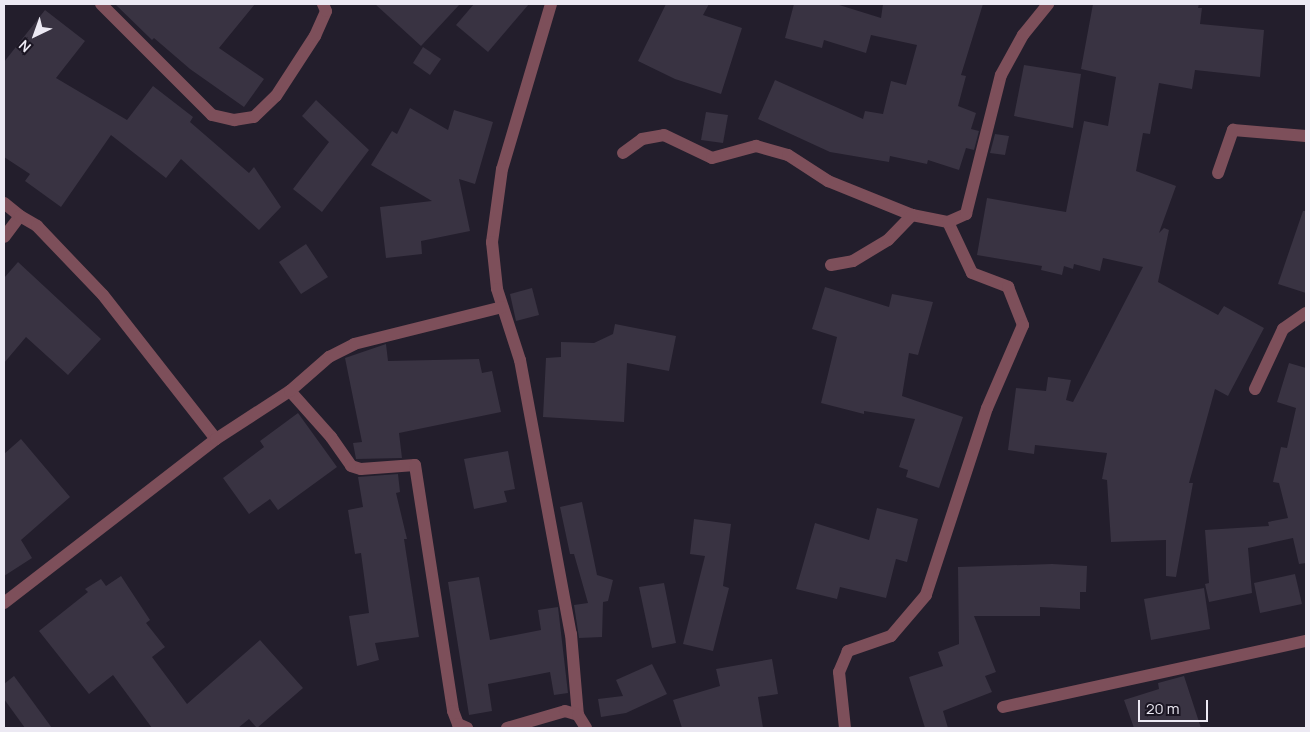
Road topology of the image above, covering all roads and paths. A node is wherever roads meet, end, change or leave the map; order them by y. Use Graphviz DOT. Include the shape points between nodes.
graph roads {
  1 [pos="101,4"];
  2 [pos="324,4"];
  3 [pos="551,4"];
  4 [pos="1048,4"];
  5 [pos="1306,136"];
  6 [pos="623,153"];
  7 [pos="1218,173"];
  8 [pos="4,203"];
  9 [pos="912,215"];
  10 [pos="20,216"];
  11 [pos="948,222"];
  12 [pos="4,237"];
  13 [pos="831,265"];
  14 [pos="502,307"];
  15 [pos="1306,314"];
  16 [pos="1255,389"];
  17 [pos="290,391"];
  18 [pos="216,439"];
  19 [pos="4,603"];
  20 [pos="1306,641"];
  21 [pos="1003,707"];
  22 [pos="578,715"];
  23 [pos="462,726"];
  24 [pos="446,728"];
  25 [pos="507,728"];
  26 [pos="586,728"];
  27 [pos="845,728"];
  1 -- 2 [label="street" via="212,115 234,120 254,117 276,96 315,36 326,11"];
  3 -- 14 [label="street" via="498,189 492,242"];
  4 -- 11 [label="street" via="1023,35 1001,75 966,214"];
  5 -- 7 [label="street" via="1233,130"];
  6 -- 9 [label="street" via="642,139 664,135 712,158 756,146 788,155 828,181"];
  8 -- 10 [label="street"];
  9 -- 11 [label="street"];
  9 -- 13 [label="street" via="888,240 853,261"];
  10 -- 12 [label="street"];
  10 -- 18 [label="street" via="43,231 103,295"];
  11 -- 27 [label="street" via="972,273 1008,287 1023,325 987,408 926,595 891,636 848,651 839,672"];
  14 -- 17 [label="street" via="354,344 329,357"];
  14 -- 22 [label="street" via="520,360 571,634"];
  15 -- 16 [label="street" via="1283,329"];
  17 -- 18 [label="street"];
  17 -- 23 [label="street" via="331,437 351,466 361,469 415,465 453,711"];
  18 -- 19 [label="street"];
  20 -- 21 [label="street"];
  22 -- 25 [label="street" via="565,711"];
  22 -- 26 [label="street"];
  23 -- 24 [label="street"];
}
